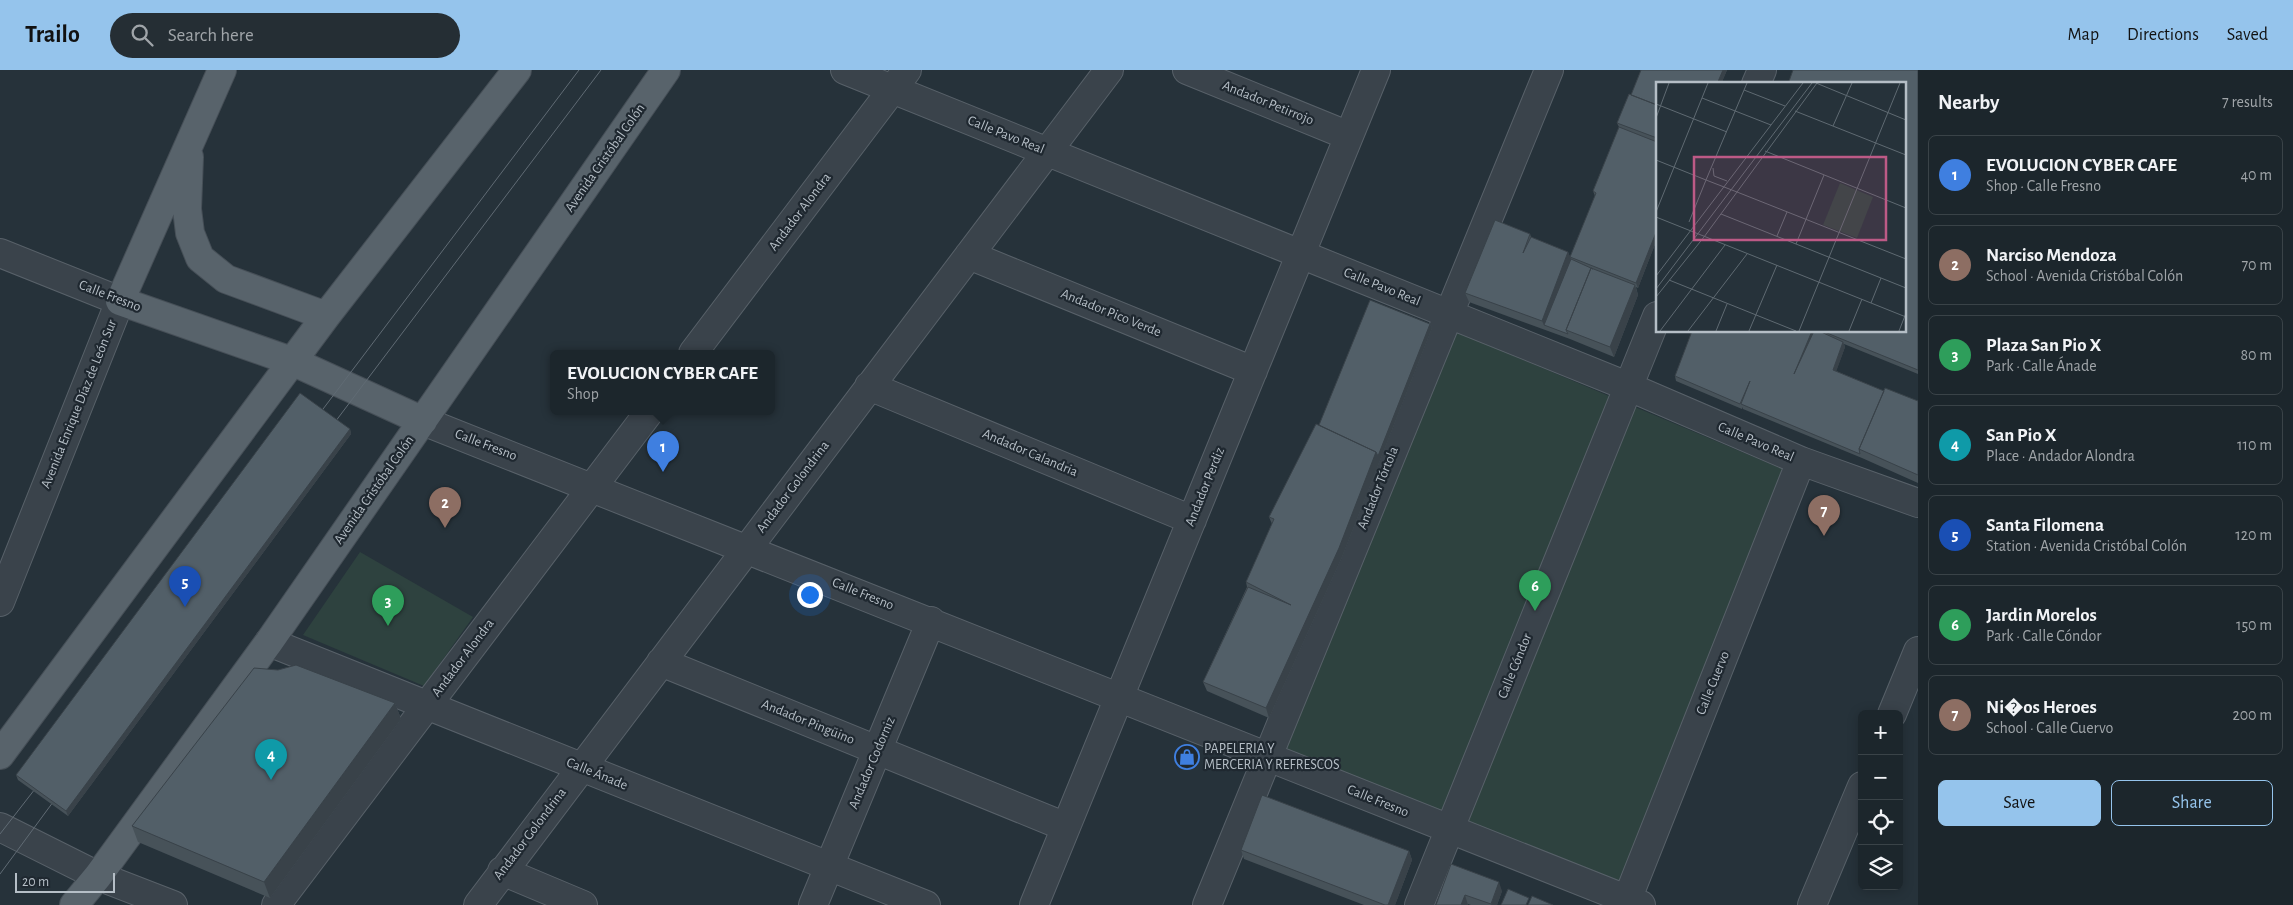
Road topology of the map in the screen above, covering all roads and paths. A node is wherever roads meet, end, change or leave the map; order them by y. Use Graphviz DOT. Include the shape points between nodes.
graph roads {
  1 [pos="222,70"];
  2 [pos="517,70"];
  3 [pos="666,70"];
  4 [pos="845,70"];
  5 [pos="1109,70"];
  6 [pos="1187,70"];
  7 [pos="1376,70"];
  8 [pos="1549,70"];
  9 [pos="1762,70"];
  10 [pos="900,80"];
  11 [pos="1757,82"];
  12 [pos="1349,136"];
  13 [pos="190,143"];
  14 [pos="1047,151"];
  15 [pos="0,254"];
  16 [pos="1301,254"];
  17 [pos="969,255"];
  18 [pos="120,301"];
  19 [pos="1449,314"];
  20 [pos="326,316"];
  21 [pos="1656,318"];
  22 [pos="695,350"];
  23 [pos="294,362"];
  24 [pos="1253,371"];
  25 [pos="869,386"];
  26 [pos="1627,386"];
  27 [pos="647,415"];
  28 [pos="423,421"];
  29 [pos="1801,461"];
  30 [pos="592,486"];
  31 [pos="1918,503"];
  32 [pos="1192,520"];
  33 [pos="747,548"];
  34 [pos="0,602"];
  35 [pos="931,622"];
  36 [pos="269,642"];
  37 [pos="1918,651"];
  38 [pos="661,662"];
  39 [pos="1119,697"];
  40 [pos="427,706"];
  41 [pos="1894,710"];
  42 [pos="878,750"];
  43 [pos="0,755"];
  44 [pos="1268,756"];
  45 [pos="581,768"];
  46 [pos="1858,796"];
  47 [pos="0,827"];
  48 [pos="1066,827"];
  49 [pos="1449,830"];
  50 [pos="829,866"];
  51 [pos="502,872"];
  52 [pos="98,876"];
  53 [pos="1631,903"];
  54 [pos="74,905"];
  55 [pos="173,905"];
  56 [pos="276,905"];
  57 [pos="478,905"];
  58 [pos="583,905"];
  59 [pos="814,905"];
  60 [pos="926,905"];
  61 [pos="1034,905"];
  62 [pos="1207,905"];
  63 [pos="1419,905"];
  64 [pos="1812,905"];
  1 -- 13 [label="main road, Avenida Enrique Díaz de León Sur"];
  2 -- 20 [label="main road"];
  3 -- 28 [label="main road, Avenida Cristóbal Colón"];
  4 -- 10 [label="street, Calle Pavo Real"];
  5 -- 14 [label="street, Andador Golondrina"];
  6 -- 12 [label="street, Andador Petirrojo"];
  7 -- 12 [label="street, Andador Perdiz"];
  8 -- 19 [label="street, Andador Tórtola"];
  9 -- 11 [label="street"];
  10 -- 14 [label="street, Calle Pavo Real"];
  10 -- 22 [label="street, Andador Alondra"];
  12 -- 16 [label="street, Andador Perdiz"];
  13 -- 18 [label="main road, Avenida Enrique Díaz de León Sur"];
  13 -- 20 [label="main road" via="187,209 190,233 200,258 226,279"];
  14 -- 16 [label="street, Calle Pavo Real"];
  14 -- 17 [label="street, Andador Golondrina"];
  15 -- 18 [label="street, Calle Fresno"];
  16 -- 19 [label="street, Calle Pavo Real"];
  16 -- 24 [label="street, Andador Perdiz"];
  17 -- 24 [label="street, Andador Pico Verde"];
  17 -- 25 [label="street, Andador Golondrina"];
  18 -- 23 [label="main road, Calle Fresno"];
  18 -- 34 [label="street, Avenida Enrique Díaz de León Sur"];
  19 -- 26 [label="street, Calle Pavo Real"];
  19 -- 44 [label="street, Andador Tórtola"];
  20 -- 23 [label="main road"];
  21 -- 26 [label="street, Calle Cóndor"];
  23 -- 28 [label="main road, Calle Fresno"];
  23 -- 43 [label="main road"];
  24 -- 32 [label="street, Andador Perdiz"];
  25 -- 32 [label="street, Andador Calandria"];
  25 -- 33 [label="street, Andador Golondrina"];
  26 -- 29 [label="street, Calle Pavo Real"];
  26 -- 49 [label="street, Calle Cóndor"];
  27 -- 30 [label="street, Andador Alondra"];
  28 -- 30 [label="street, Calle Fresno"];
  28 -- 36 [label="main road, Avenida Cristóbal Colón"];
  29 -- 31 [label="street, Calle Pavo Real"];
  29 -- 53 [label="street, Calle Cuervo"];
  30 -- 33 [label="street, Calle Fresno"];
  30 -- 40 [label="street, Andador Alondra"];
  32 -- 39 [label="street, Andador Perdiz"];
  33 -- 35 [label="street, Calle Fresno"];
  33 -- 38 [label="street, Andador Golondrina"];
  35 -- 39 [label="street, Calle Fresno"];
  35 -- 42 [label="street, Andador Codorniz"];
  36 -- 40 [label="street, Calle Ánade"];
  36 -- 52 [label="main road, Avenida Cristóbal Colón"];
  37 -- 41 [label="street"];
  38 -- 42 [label="street, Andador Pingüino"];
  38 -- 45 [label="street, Andador Golondrina"];
  39 -- 44 [label="street, Calle Fresno"];
  39 -- 48 [label="street, Andador Perdiz"];
  40 -- 45 [label="street, Calle Ánade"];
  40 -- 56 [label="street, Andador Alondra"];
  42 -- 48 [label="street, Andador Pingüino"];
  42 -- 50 [label="street, Andador Codorniz"];
  44 -- 49 [label="street, Calle Fresno"];
  44 -- 62 [label="street, Andador Tórtola"];
  45 -- 50 [label="street, Calle Ánade"];
  45 -- 51 [label="street, Andador Golondrina"];
  46 -- 64 [label="street"];
  47 -- 52 [label="street"];
  48 -- 61 [label="street, Andador Perdiz"];
  49 -- 53 [label="street, Calle Fresno"];
  49 -- 63 [label="street, Calle Cóndor"];
  50 -- 59 [label="street, Andador Codorniz"];
  50 -- 60 [label="street, Calle Ánade"];
  51 -- 57 [label="street, Andador Golondrina"];
  51 -- 58 [label="street"];
  52 -- 54 [label="main road, Avenida Cristóbal Colón"];
  52 -- 55 [label="street"];
}
